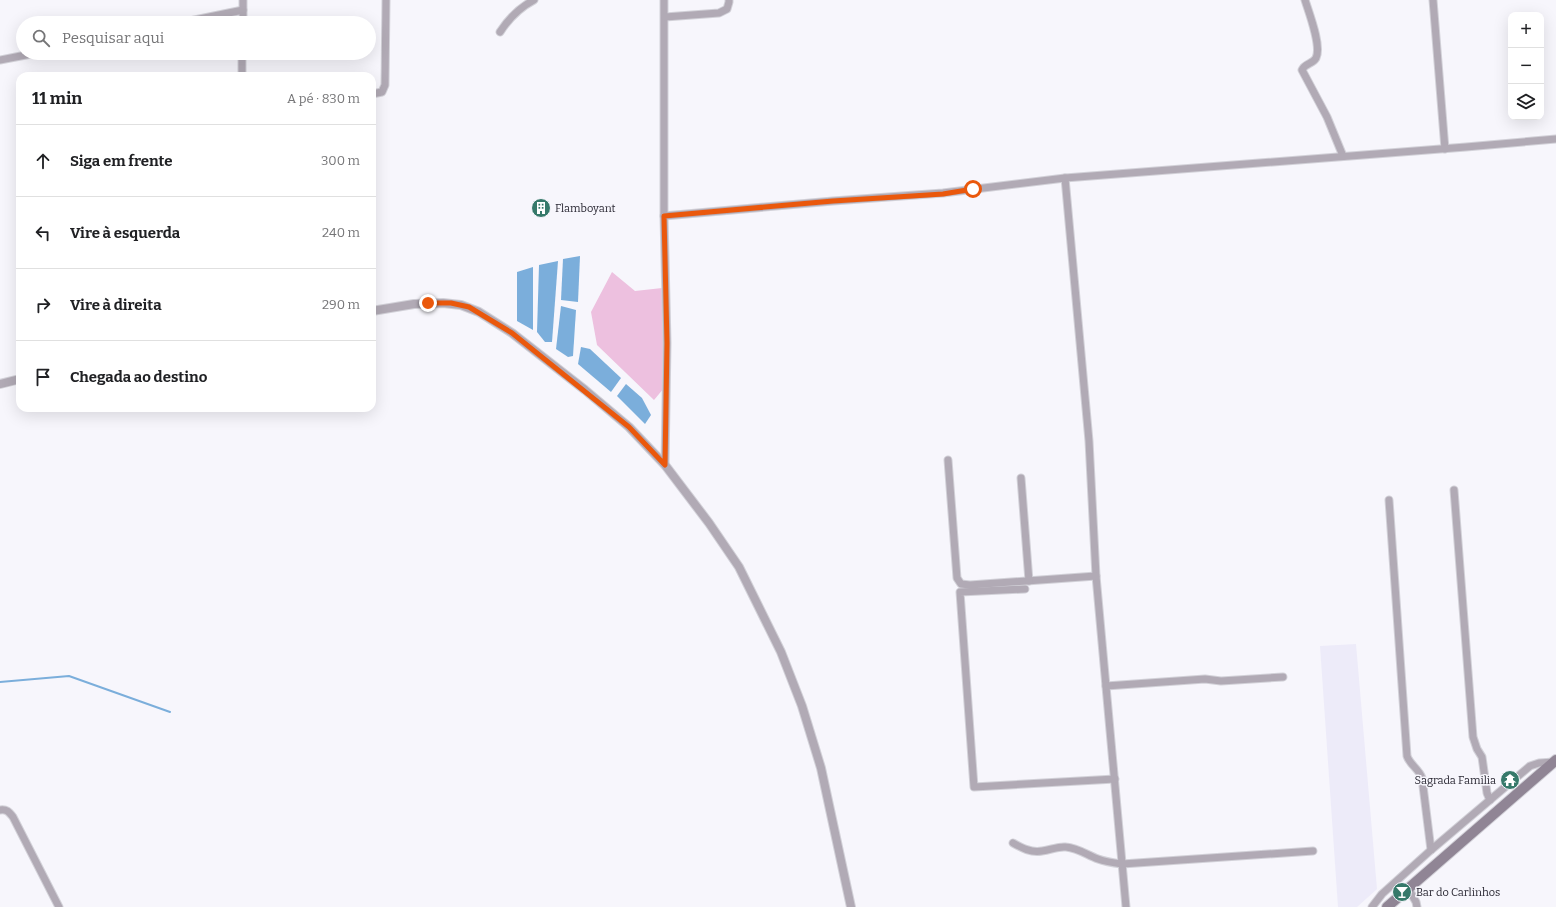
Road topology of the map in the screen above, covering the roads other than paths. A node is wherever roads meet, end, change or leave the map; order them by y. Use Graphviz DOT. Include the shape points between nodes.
graph roads {
  1 [pos="243,0"];
  2 [pos="386,0"];
  3 [pos="534,0"];
  4 [pos="664,0"];
  5 [pos="729,0"];
  6 [pos="1305,0"];
  7 [pos="1433,0"];
  8 [pos="243,10"];
  9 [pos="214,16"];
  10 [pos="243,16"];
  11 [pos="665,17"];
  12 [pos="500,32"];
  13 [pos="16,57"];
  14 [pos="0,60"];
  15 [pos="242,60"];
  16 [pos="242,72"];
  17 [pos="376,93"];
  18 [pos="1556,139"];
  19 [pos="1445,149"];
  20 [pos="1343,156"];
  21 [pos="1065,178"];
  22 [pos="664,216"];
  23 [pos="376,310"];
  24 [pos="16,380"];
  25 [pos="0,384"];
  26 [pos="948,460"];
  27 [pos="665,465"];
  28 [pos="1021,478"];
  29 [pos="1454,490"];
  30 [pos="1389,500"];
  31 [pos="1096,576"];
  32 [pos="1029,581"];
  33 [pos="1025,589"];
  34 [pos="1283,676"];
  35 [pos="1106,686"];
  36 [pos="1555,761"];
  37 [pos="1115,779"];
  38 [pos="1490,800"];
  39 [pos="0,810"];
  40 [pos="1013,843"];
  41 [pos="1431,850"];
  42 [pos="1313,851"];
  43 [pos="1122,864"];
  44 [pos="1408,888"];
  45 [pos="59,907"];
  46 [pos="850,907"];
  47 [pos="1126,907"];
  48 [pos="1372,907"];
  49 [pos="1387,907"];
  50 [pos="1417,907"];
  1 -- 8 [label="street"];
  2 -- 17 [label="street" via="385,85 382,92"];
  3 -- 12 [label="street" via="516,11"];
  4 -- 11 [label="street"];
  5 -- 11 [label="street" via="727,9 719,13"];
  6 -- 20 [label="street" via="1316,35 1317,55 1314,61 1305,65 1302,70 1327,116"];
  7 -- 19 [label="street"];
  8 -- 9 [label="street"];
  8 -- 10 [label="street"];
  11 -- 22 [label="street"];
  13 -- 14 [label="street"];
  15 -- 16 [label="street"];
  18 -- 19 [label="street"];
  19 -- 20 [label="street"];
  20 -- 21 [label="street"];
  21 -- 22 [label="street" via="943,194"];
  21 -- 31 [label="street" via="1089,441"];
  22 -- 27 [label="street" via="667,343"];
  23 -- 27 [label="street" via="414,304 443,303 461,305 479,312 512,333 629,427"];
  24 -- 25 [label="street"];
  26 -- 32 [label="street" via="958,581 970,585"];
  27 -- 46 [label="street" via="739,568 781,652 802,706 821,768"];
  28 -- 32 [label="street"];
  29 -- 38 [label="street" via="1473,737 1482,757"];
  30 -- 41 [label="street" via="1407,756 1422,778"];
  31 -- 32 [label="street"];
  31 -- 35 [label="street"];
  33 -- 37 [label="street" via="960,592 974,787"];
  34 -- 35 [label="street"];
  35 -- 37 [label="street"];
  36 -- 38 [label="street" via="1530,766"];
  36 -- 44 [label="main road"];
  37 -- 43 [label="street"];
  38 -- 41 [label="street"];
  39 -- 45 [label="street" via="4,809 13,817"];
  40 -- 43 [label="street" via="1032,851 1066,847 1098,859"];
  41 -- 48 [label="street" via="1382,894"];
  42 -- 43 [label="street"];
  43 -- 47 [label="street"];
  44 -- 49 [label="main road"];
  44 -- 50 [label="street"];
}
